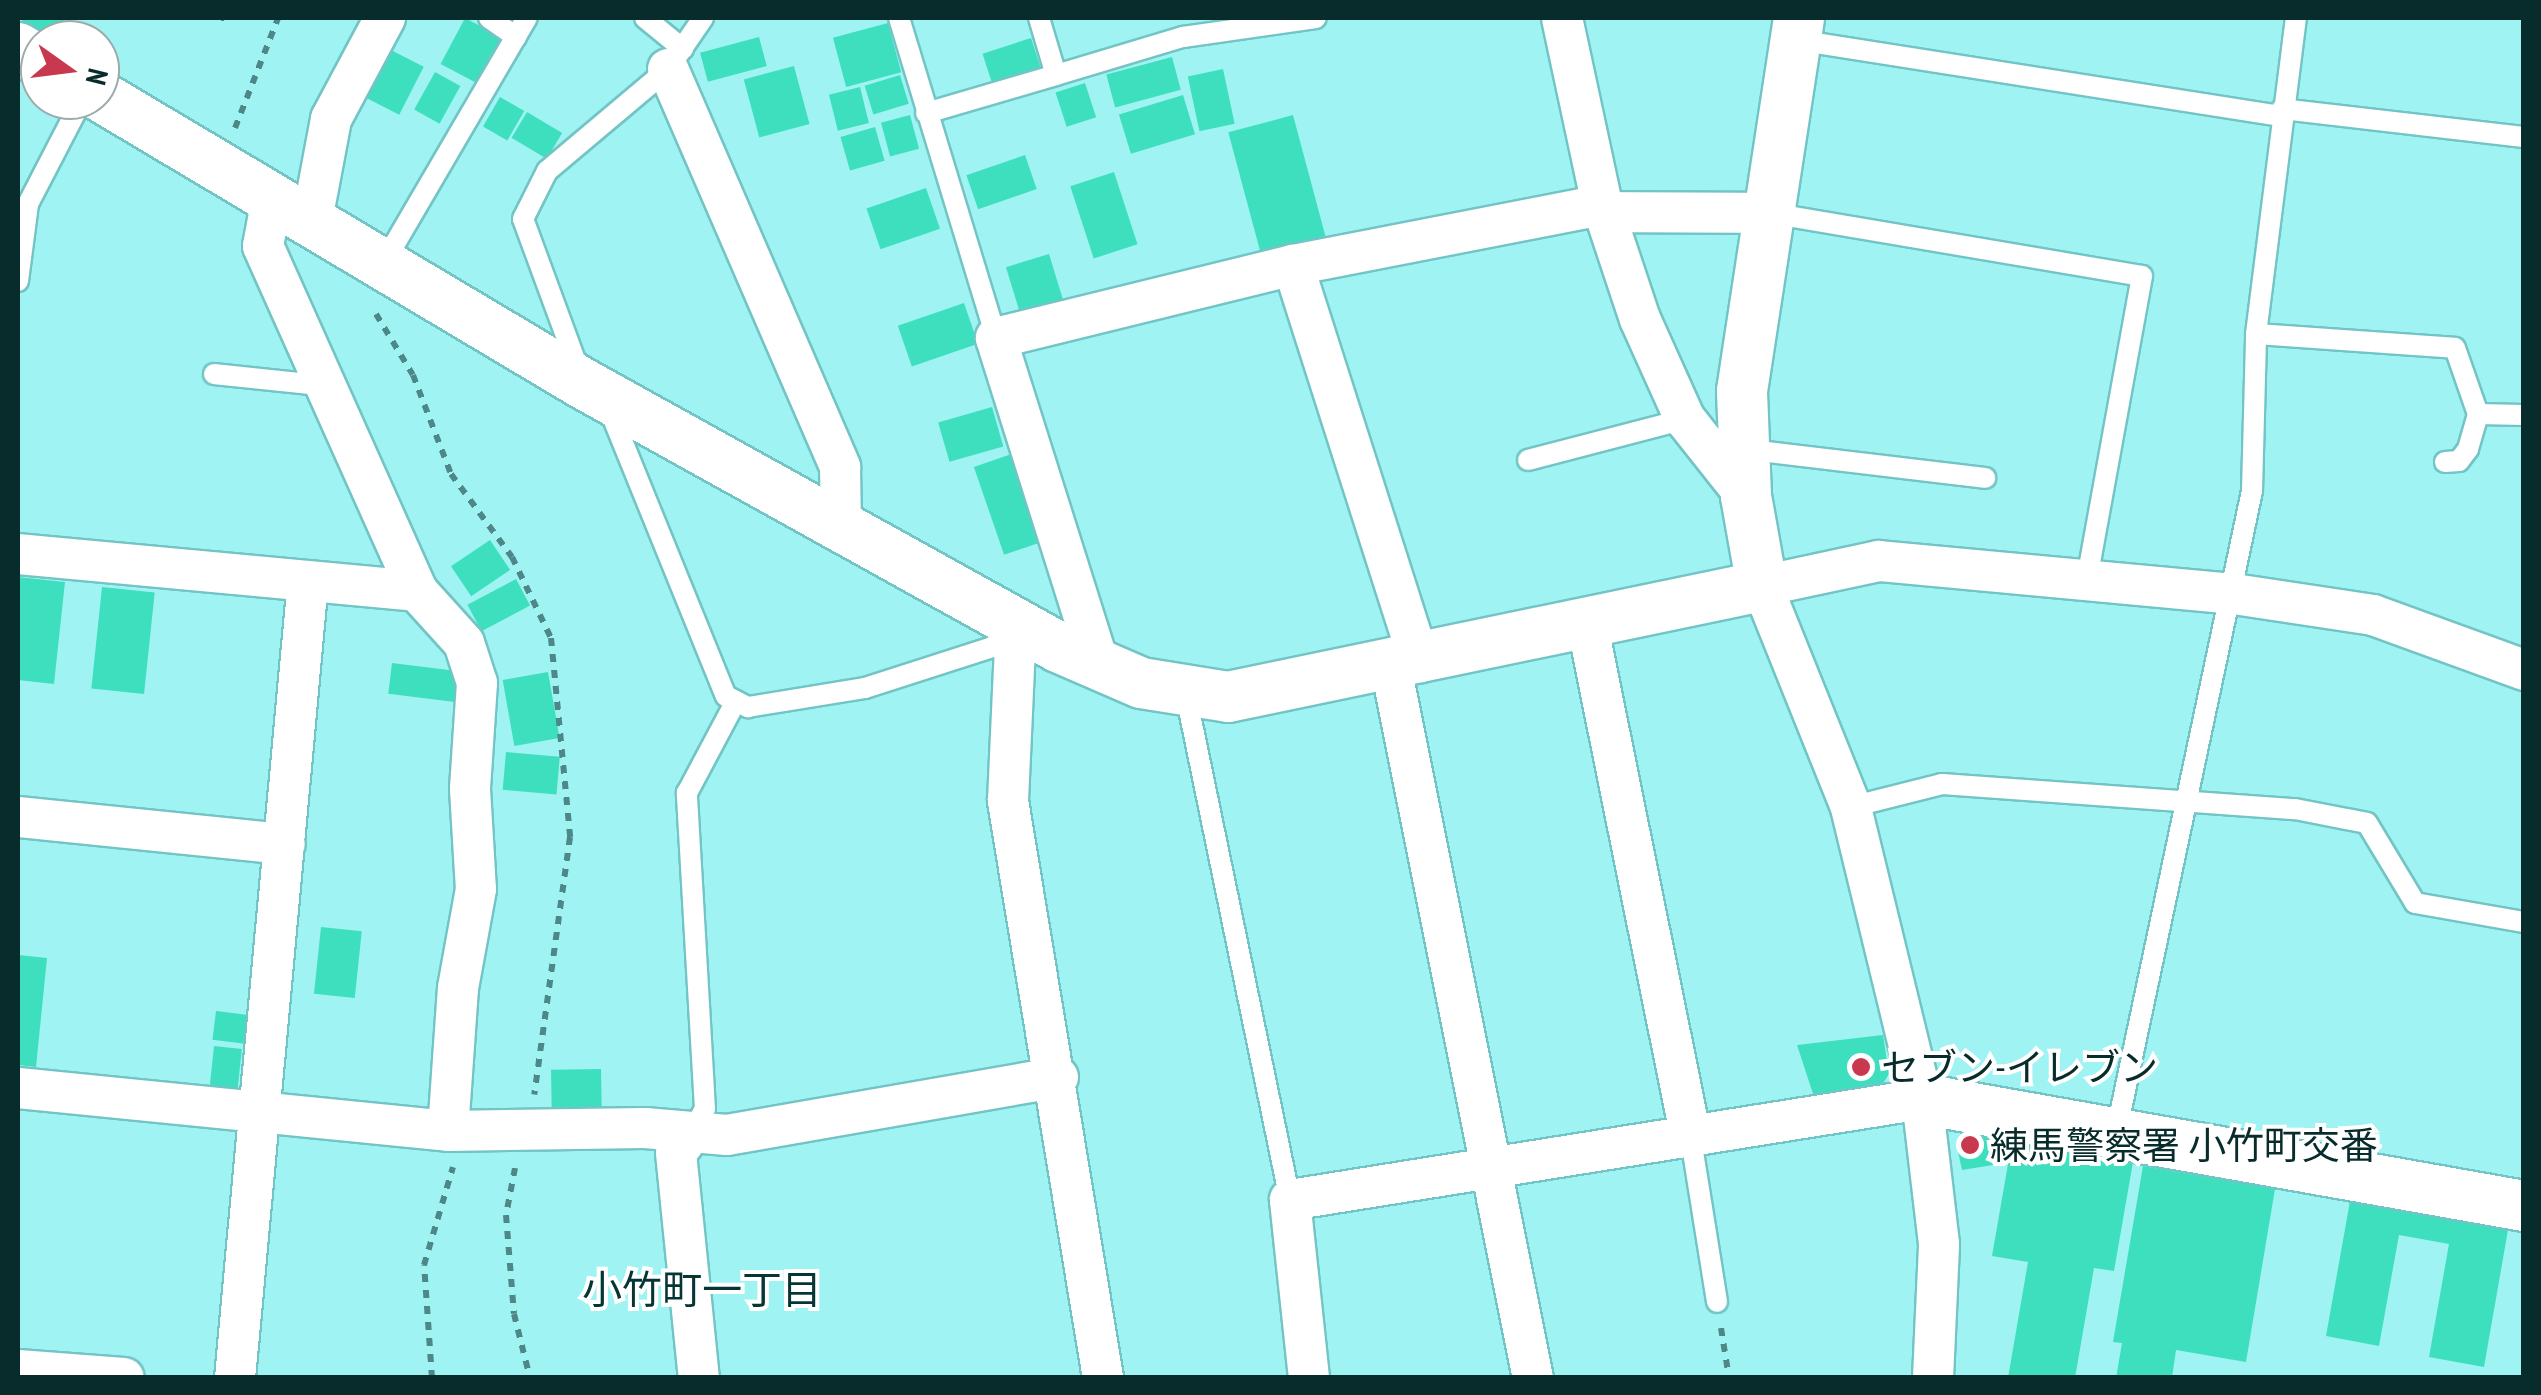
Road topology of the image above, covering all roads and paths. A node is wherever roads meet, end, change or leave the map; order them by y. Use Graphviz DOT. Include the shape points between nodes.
graph roads {
  1 [pos="278,18"];
  2 [pos="385,18"];
  3 [pos="489,18"];
  4 [pos="527,18"];
  5 [pos="644,18"];
  6 [pos="702,18"];
  7 [pos="900,18"];
  8 [pos="1038,18"];
  9 [pos="1316,18"];
  10 [pos="1562,18"];
  11 [pos="2296,18"];
  12 [pos="1798,28"];
  13 [pos="516,37"];
  14 [pos="676,59"];
  15 [pos="1056,75"];
  16 [pos="120,108"];
  17 [pos="2282,113"];
  18 [pos="926,114"];
  19 [pos="72,120"];
  20 [pos="2524,137"];
  21 [pos="220,167"];
  22 [pos="1604,208"];
  23 [pos="292,209"];
  24 [pos="1770,213"];
  25 [pos="383,264"];
  26 [pos="1292,266"];
  27 [pos="18,281"];
  28 [pos="2256,334"];
  29 [pos="996,338"];
  30 [pos="214,374"];
  31 [pos="331,386"];
  32 [pos="592,388"];
  33 [pos="2478,414"];
  34 [pos="2524,415"];
  35 [pos="1685,419"];
  36 [pos="1528,460"];
  37 [pos="2445,462"];
  38 [pos="1744,472"];
  39 [pos="1986,478"];
  40 [pos="841,526"];
  41 [pos="18,554"];
  42 [pos="2087,580"];
  43 [pos="308,581"];
  44 [pos="1762,586"];
  45 [pos="417,592"];
  46 [pos="2234,594"];
  47 [pos="1016,624"];
  48 [pos="1588,628"];
  49 [pos="1406,664"];
  50 [pos="1100,668"];
  51 [pos="2524,670"];
  52 [pos="1186,695"];
  53 [pos="736,701"];
  54 [pos="2190,799"];
  55 [pos="1851,807"];
  56 [pos="18,818"];
  57 [pos="285,844"];
  58 [pos="2524,922"];
  59 [pos="1058,1077"];
  60 [pos="18,1088"];
  61 [pos="1922,1100"];
  62 [pos="258,1112"];
  63 [pos="454,1132"];
  64 [pos="692,1132"];
  65 [pos="1690,1132"];
  66 [pos="522,1133"];
  67 [pos="2116,1133"];
  68 [pos="1492,1164"];
  69 [pos="1290,1200"];
  70 [pos="2524,1206"];
  71 [pos="1717,1302"];
  72 [pos="18,1370"];
  73 [pos="124,1378"];
  74 [pos="235,1378"];
  75 [pos="432,1378"];
  76 [pos="530,1378"];
  77 [pos="699,1378"];
  78 [pos="1103,1378"];
  79 [pos="1309,1378"];
  80 [pos="1534,1378"];
  81 [pos="1729,1378"];
  82 [pos="1933,1378"];
  1 -- 21 [label="path"];
  2 -- 23 [label="street"];
  3 -- 13 [label="lane"];
  4 -- 13 [label="lane"];
  5 -- 14 [label="lane"];
  6 -- 14 [label="lane"];
  7 -- 18 [label="lane"];
  8 -- 15 [label="lane"];
  9 -- 15 [label="lane" via="1184,37"];
  10 -- 22 [label="street"];
  11 -- 17 [label="lane"];
  12 -- 17 [label="lane"];
  12 -- 24 [label="street"];
  13 -- 25 [label="lane"];
  14 -- 32 [label="lane" via="546,170 523,219"];
  14 -- 40 [label="street" via="840,467"];
  15 -- 18 [label="lane"];
  16 -- 21 [label="street"];
  17 -- 20 [label="lane"];
  17 -- 28 [label="lane"];
  18 -- 29 [label="lane"];
  19 -- 27 [label="lane" via="28,204"];
  21 -- 23 [label="street"];
  22 -- 24 [label="street"];
  22 -- 26 [label="street"];
  22 -- 35 [label="street"];
  23 -- 25 [label="street"];
  23 -- 31 [label="street" via="264,246"];
  24 -- 38 [label="street"];
  24 -- 42 [label="lane" via="2142,276"];
  25 -- 32 [label="street"];
  26 -- 29 [label="street"];
  26 -- 49 [label="street"];
  28 -- 33 [label="lane" via="2455,348"];
  28 -- 46 [label="lane" via="2252,491"];
  29 -- 50 [label="street"];
  30 -- 31 [label="lane"];
  31 -- 45 [label="street"];
  32 -- 40 [label="street"];
  32 -- 53 [label="lane" via="726,696"];
  33 -- 34 [label="lane"];
  33 -- 37 [label="lane" via="2460,461"];
  35 -- 36 [label="lane"];
  35 -- 38 [label="street"];
  38 -- 39 [label="lane"];
  38 -- 44 [label="street"];
  40 -- 47 [label="street"];
  41 -- 43 [label="street"];
  42 -- 44 [label="street" via="1879,561"];
  42 -- 46 [label="street"];
  43 -- 45 [label="street"];
  43 -- 57 [label="street"];
  44 -- 48 [label="street"];
  44 -- 55 [label="street"];
  45 -- 63 [label="street" via="464,643 477,683 470,789 476,888 458,988"];
  46 -- 51 [label="street" via="2373,616"];
  46 -- 54 [label="lane"];
  47 -- 50 [label="street"];
  47 -- 53 [label="lane" via="992,647 865,688 748,707"];
  47 -- 59 [label="street" via="1008,801"];
  48 -- 49 [label="street"];
  48 -- 65 [label="street"];
  49 -- 52 [label="street" via="1268,692"];
  49 -- 68 [label="street"];
  50 -- 52 [label="street"];
  52 -- 69 [label="lane"];
  53 -- 64 [label="lane" via="687,793 705,1109"];
  54 -- 55 [label="lane" via="1942,784"];
  54 -- 58 [label="lane" via="2366,823 2415,903"];
  54 -- 67 [label="lane"];
  55 -- 61 [label="street"];
  56 -- 57 [label="street"];
  57 -- 62 [label="street"];
  59 -- 64 [label="street" via="727,1135"];
  59 -- 78 [label="street"];
  60 -- 62 [label="street"];
  61 -- 65 [label="street"];
  61 -- 67 [label="street"];
  61 -- 82 [label="street" via="1938,1244"];
  62 -- 63 [label="street"];
  62 -- 74 [label="street"];
  63 -- 66 [label="street"];
  63 -- 75 [label="path" via="424,1265"];
  64 -- 66 [label="street"];
  64 -- 77 [label="street" via="676,1154"];
  65 -- 68 [label="street"];
  65 -- 71 [label="lane"];
  66 -- 76 [label="path" via="506,1215 514,1314"];
  67 -- 70 [label="street"];
  68 -- 69 [label="street"];
  68 -- 80 [label="street"];
  69 -- 79 [label="street"];
  71 -- 81 [label="path"];
  72 -- 73 [label="street"];
}
